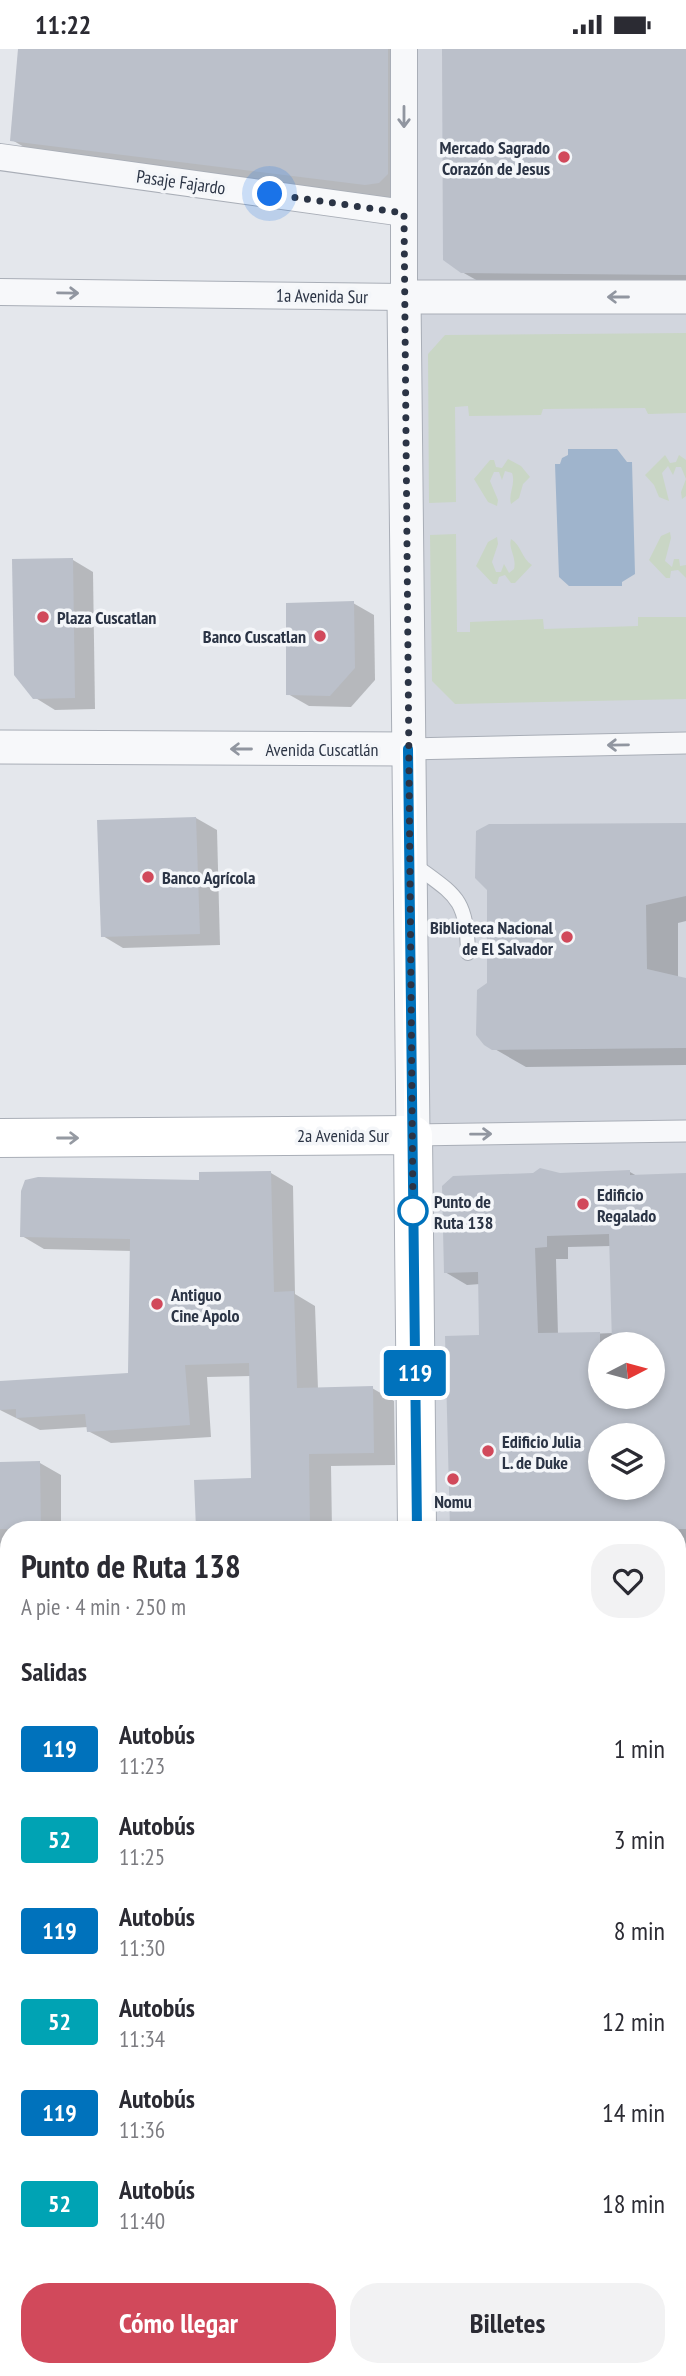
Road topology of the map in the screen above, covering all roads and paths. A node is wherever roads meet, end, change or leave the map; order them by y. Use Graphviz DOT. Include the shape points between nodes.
graph roads {
  1 [pos="404,49"];
  2 [pos="0,157"];
  3 [pos="404,213"];
  4 [pos="0,292"];
  5 [pos="404,297"];
  6 [pos="686,297"];
  7 [pos="686,743"];
  8 [pos="0,747"];
  9 [pos="408,749"];
  10 [pos="409,861"];
  11 [pos="468,953"];
  12 [pos="686,1131"];
  13 [pos="413,1135"];
  14 [pos="0,1138"];
  15 [pos="417,1521"];
  1 -- 3 [label="street, one-way"];
  2 -- 3 [label="street, Pasaje Fajardo"];
  3 -- 5 [label="street"];
  4 -- 5 [label="street, 1a Avenida Sur, one-way"];
  6 -- 5 [label="street, 1a Avenida Sur, one-way"];
  5 -- 9 [label="street"];
  7 -- 9 [label="street, Avenida Cuscatlán, one-way"];
  9 -- 8 [label="street, Avenida Cuscatlán, one-way"];
  9 -- 10 [label="street"];
  10 -- 11 [label="lane" via="457,900 467,919"];
  10 -- 13 [label="street"];
  13 -- 12 [label="street, 2a Avenida Sur, one-way"];
  14 -- 13 [label="main road, 2a Avenida Sur, one-way"];
  13 -- 15 [label="main road"];
}
